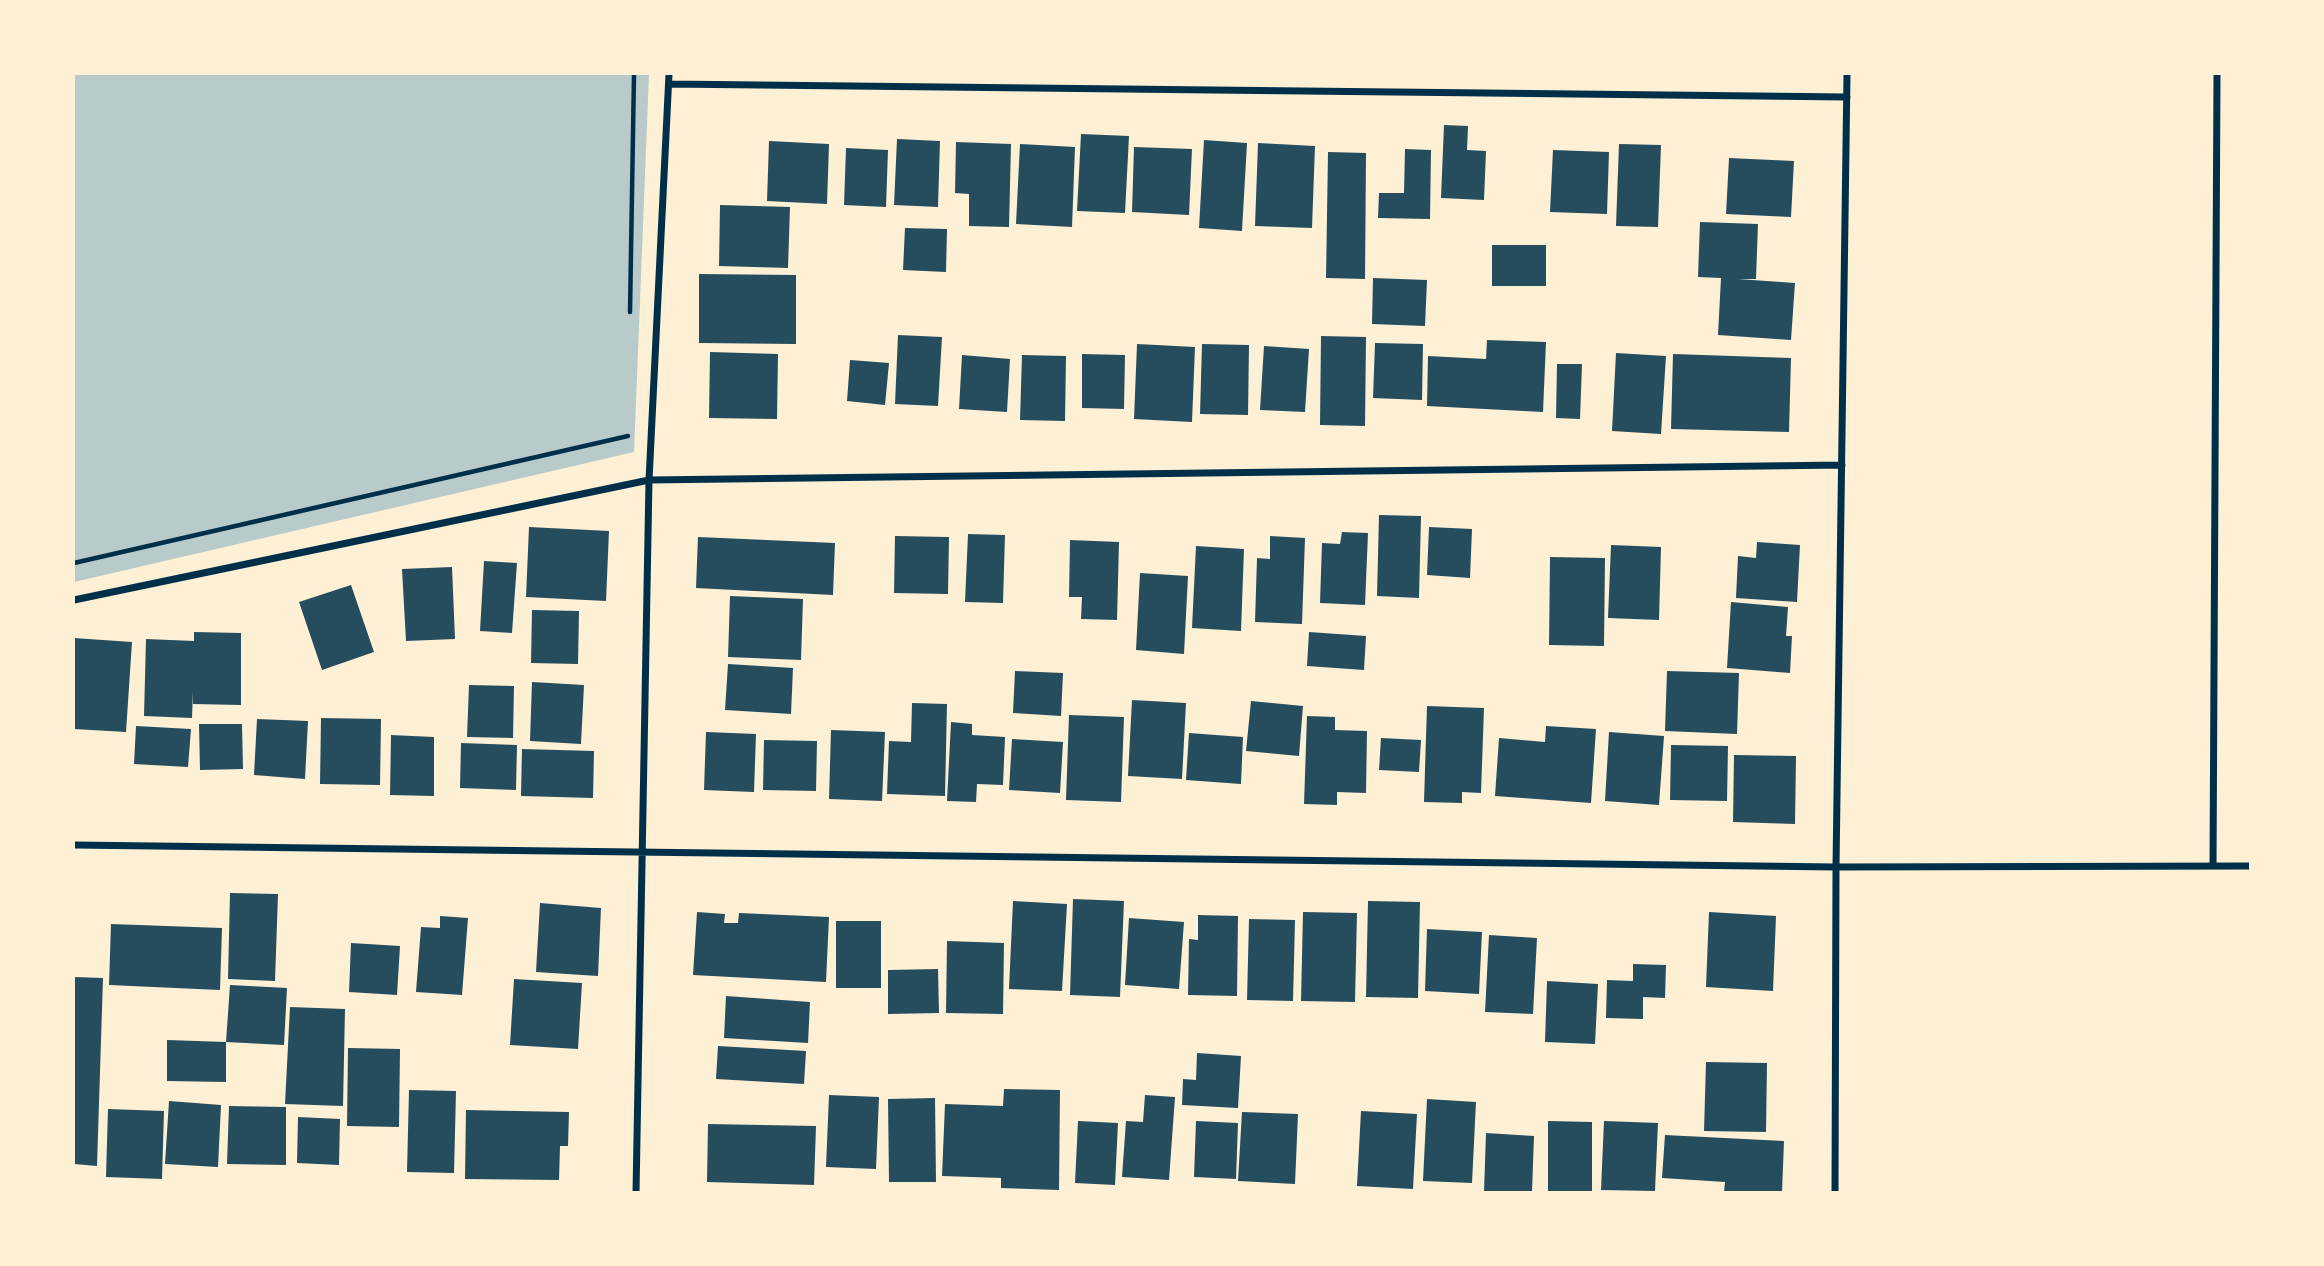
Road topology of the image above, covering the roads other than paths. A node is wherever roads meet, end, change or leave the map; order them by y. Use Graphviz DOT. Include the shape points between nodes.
graph roads {
  1 [pos="669,74"];
  2 [pos="1847,74"];
  3 [pos="2217,74"];
  4 [pos="669,84"];
  5 [pos="1847,97"];
  6 [pos="1842,465"];
  7 [pos="649,481"];
  8 [pos="74,600"];
  9 [pos="74,845"];
  10 [pos="642,852"];
  11 [pos="2213,866"];
  12 [pos="2250,866"];
  13 [pos="1836,867"];
  14 [pos="636,1192"];
  15 [pos="1835,1192"];
  1 -- 4 [label="street"];
  2 -- 5 [label="street"];
  3 -- 11 [label="street"];
  4 -- 5 [label="street"];
  4 -- 7 [label="street"];
  5 -- 6 [label="street"];
  6 -- 7 [label="street"];
  6 -- 13 [label="street"];
  7 -- 8 [label="street"];
  7 -- 10 [label="street"];
  9 -- 10 [label="street"];
  10 -- 13 [label="street"];
  10 -- 14 [label="street"];
  11 -- 12 [label="street"];
  11 -- 13 [label="street"];
  13 -- 15 [label="street"];
}
